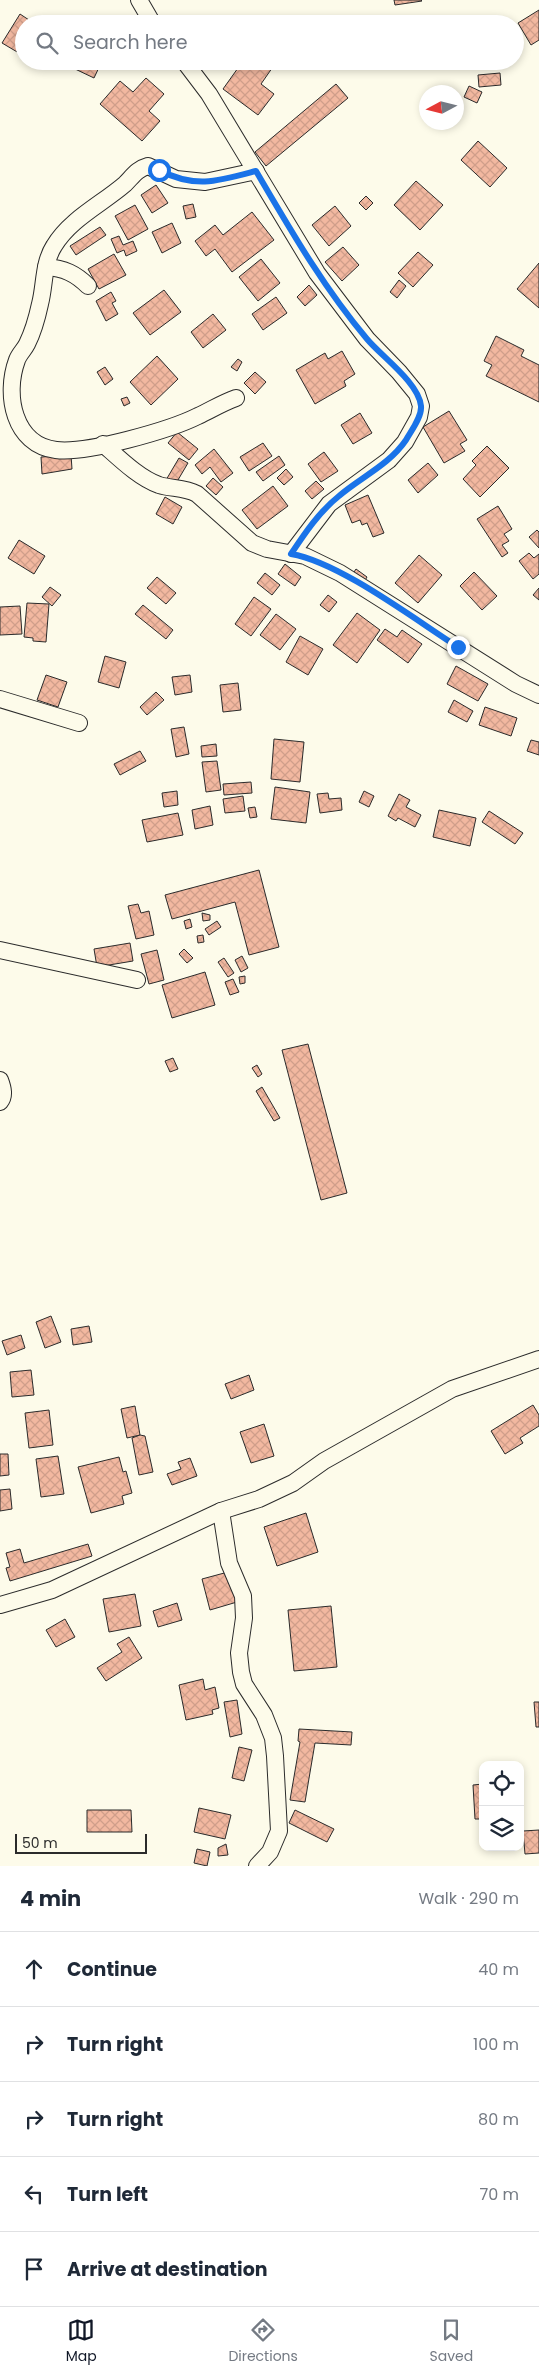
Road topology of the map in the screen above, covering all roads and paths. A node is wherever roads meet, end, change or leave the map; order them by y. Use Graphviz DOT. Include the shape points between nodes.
graph roads {
  1 [pos="140,0"];
  2 [pos="148,15"];
  3 [pos="191,70"];
  4 [pos="256,171"];
  5 [pos="46,267"];
  6 [pos="88,286"];
  7 [pos="17,360"];
  8 [pos="0,362"];
  9 [pos="236,398"];
  10 [pos="103,444"];
  11 [pos="291,554"];
  12 [pos="539,695"];
  13 [pos="0,699"];
  14 [pos="79,723"];
  15 [pos="0,950"];
  16 [pos="137,980"];
  17 [pos="0,1080"];
  18 [pos="0,1102"];
  19 [pos="539,1359"];
  20 [pos="221,1511"];
  21 [pos="0,1605"];
  22 [pos="257,1866"];
  1 -- 2 [label="street"];
  3 -- 4 [label="street"];
  4 -- 5 [label="street" via="205,182 176,179 148,166 141,168 59,239"];
  4 -- 11 [label="street" via="317,273 367,340 417,394 421,406 419,417 405,442 379,467 329,504"];
  5 -- 6 [label="street" via="64,270"];
  5 -- 7 [label="street" via="32,331"];
  7 -- 8 [label="street"];
  7 -- 10 [label="street" via="13,407 22,431 31,441 57,451"];
  9 -- 10 [label="street" via="164,429"];
  10 -- 11 [label="street" via="151,482 188,489 197,494 252,543"];
  11 -- 12 [label="street" via="305,556 340,573 516,684"];
  13 -- 14 [label="street"];
  15 -- 16 [label="street"];
  17 -- 18 [label="street" via="3,1088"];
  19 -- 20 [label="street" via="452,1389 324,1461 293,1484"];
  20 -- 21 [label="street" via="52,1590"];
  20 -- 22 [label="street" via="229,1563 243,1596 241,1672 244,1684 264,1715 275,1756 279,1831 270,1852"];
}
